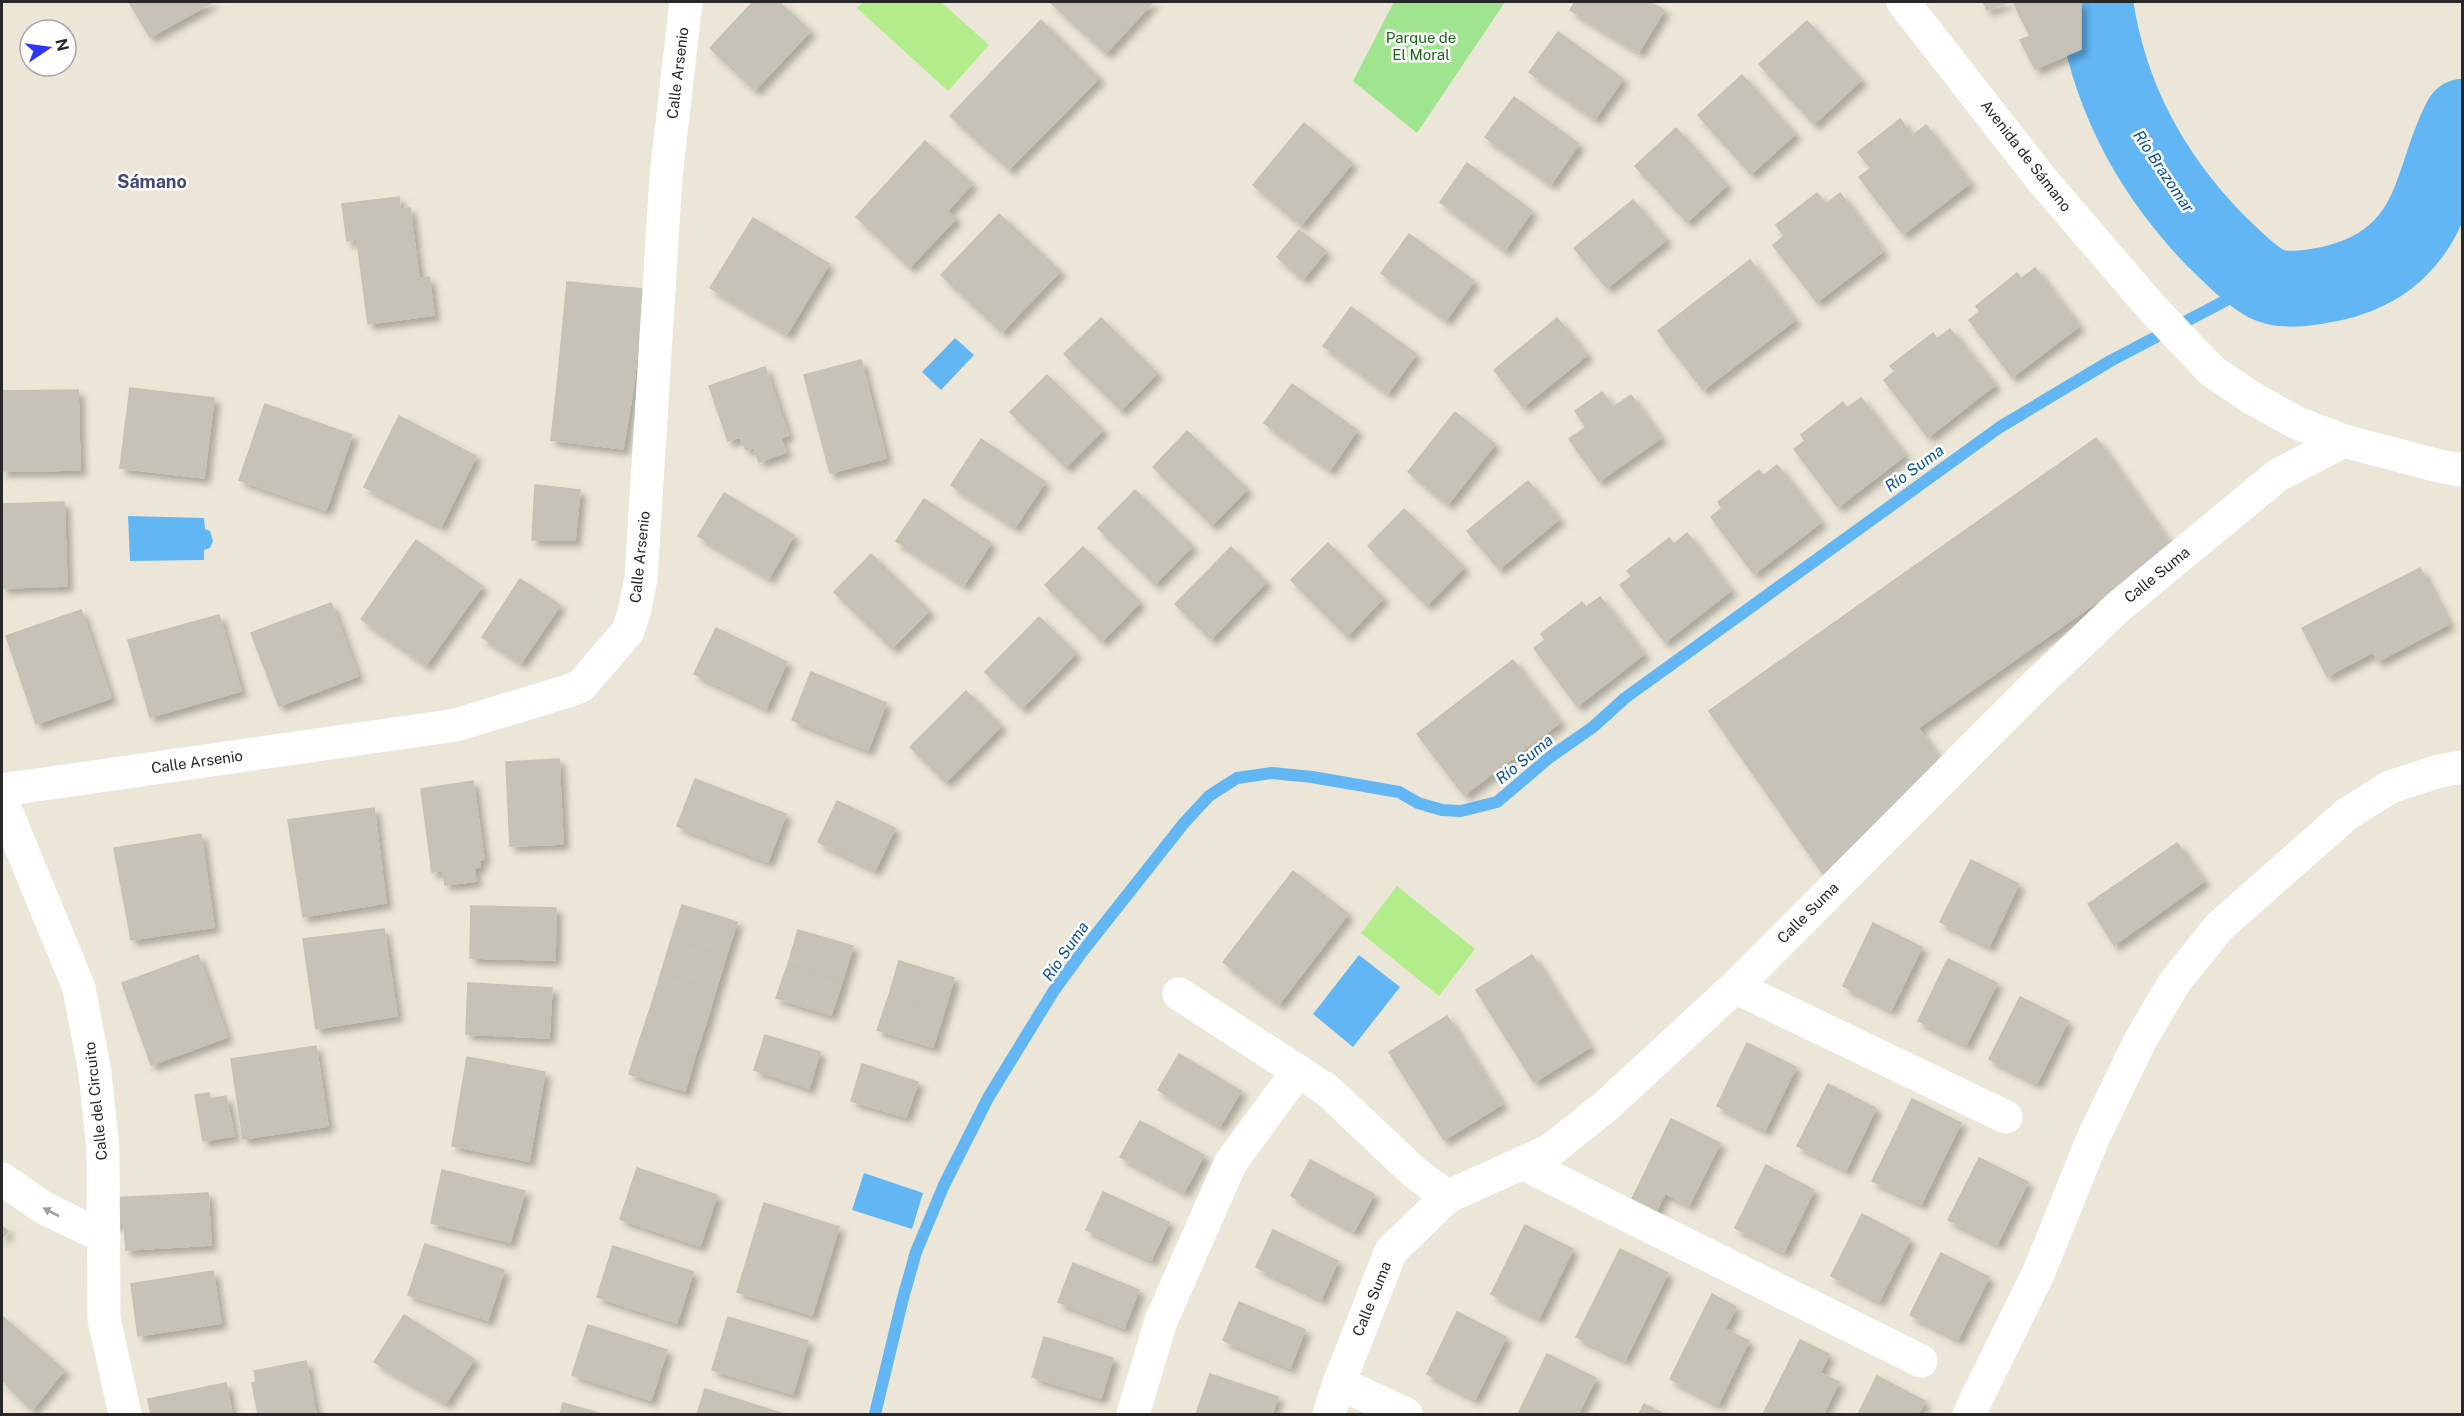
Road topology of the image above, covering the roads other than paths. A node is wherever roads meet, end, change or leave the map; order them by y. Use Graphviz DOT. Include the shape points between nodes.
graph roads {
  1 [pos="686,2"];
  2 [pos="1903,2"];
  3 [pos="2344,441"];
  4 [pos="2463,470"];
  5 [pos="2463,767"];
  6 [pos="2,790"];
  7 [pos="2,801"];
  8 [pos="1735,987"];
  9 [pos="1179,994"];
  10 [pos="1298,1071"];
  11 [pos="2006,1117"];
  12 [pos="1522,1163"];
  13 [pos="2,1179"];
  14 [pos="1447,1197"];
  15 [pos="104,1237"];
  16 [pos="1921,1362"];
  17 [pos="1339,1383"];
  18 [pos="125,1414"];
  19 [pos="1133,1414"];
  20 [pos="1329,1414"];
  21 [pos="1406,1414"];
  22 [pos="1970,1414"];
  1 -- 6 [label="street, Calle Arsenio" via="666,176 641,578 628,631 612,652 581,686 456,725"];
  2 -- 3 [label="street, Avenida de Sámano" via="2043,181 2212,371 2297,423"];
  3 -- 4 [label="street"];
  3 -- 8 [label="street, Calle Suma" via="2278,475 2118,608"];
  5 -- 22 [label="street" via="2390,787 2347,814 2219,927 2175,983 2140,1041 2094,1136 2038,1274"];
  7 -- 15 [label="street, Calle del Circuito" via="79,988 101,1128"];
  8 -- 11 [label="street"];
  8 -- 12 [label="street, Calle Suma" via="1606,1106 1551,1150"];
  9 -- 10 [label="street"];
  10 -- 14 [label="street" via="1327,1090 1413,1171"];
  10 -- 19 [label="street" via="1231,1162 1161,1321"];
  12 -- 14 [label="street, Calle Suma"];
  12 -- 16 [label="street"];
  15 -- 13 [label="street, one-way" via="44,1208"];
  14 -- 17 [label="street, Calle Suma" via="1391,1251"];
  15 -- 18 [label="street, Calle del Circuito" via="104,1319"];
  17 -- 20 [label="street, Calle Suma"];
  17 -- 21 [label="street"];
}
